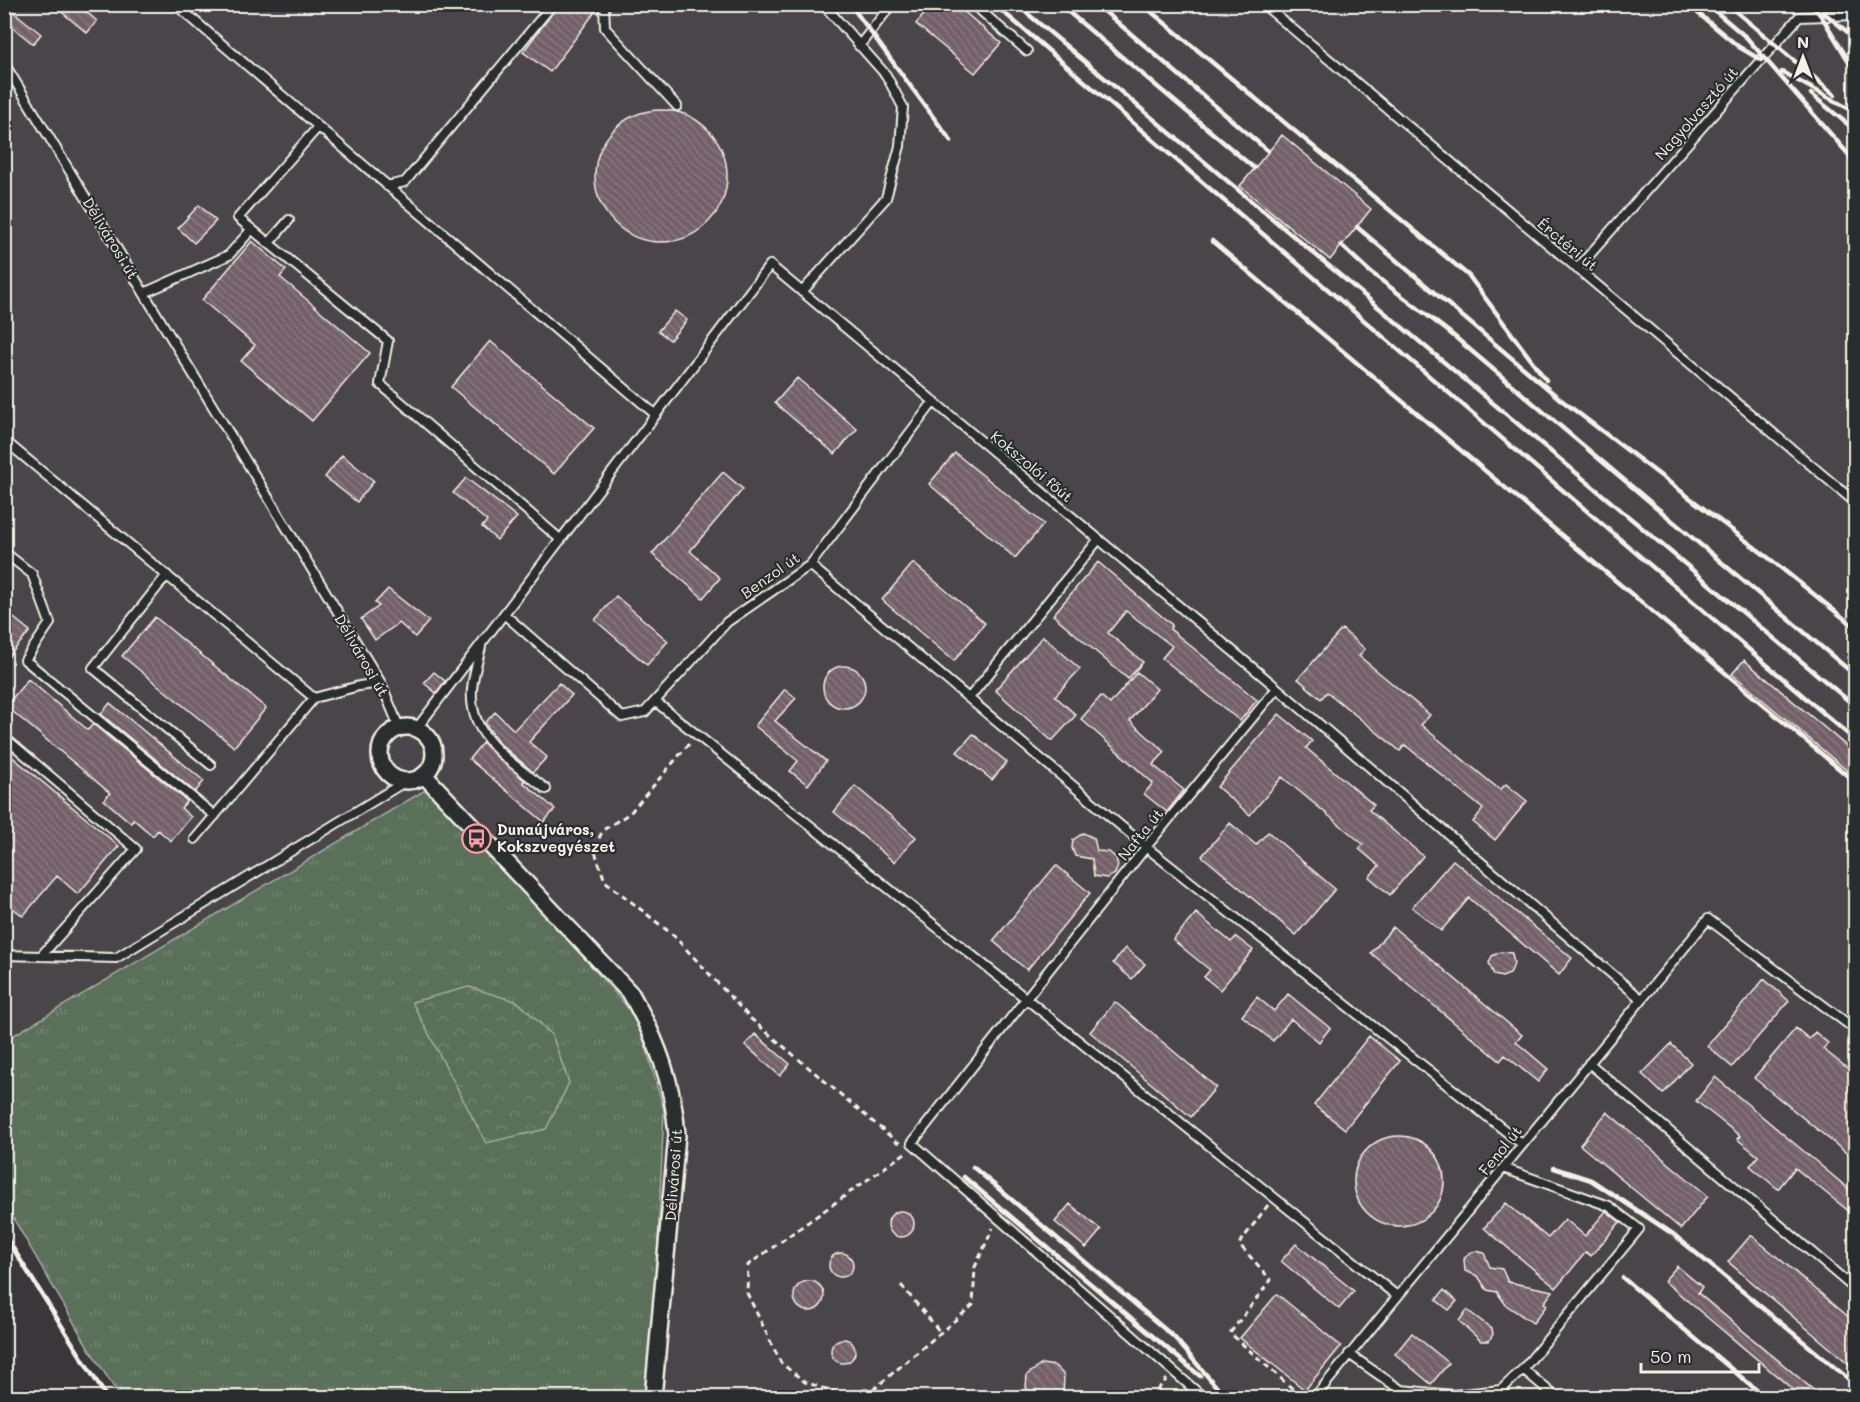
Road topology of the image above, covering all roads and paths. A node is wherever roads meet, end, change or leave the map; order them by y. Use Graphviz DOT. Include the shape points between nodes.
graph roads {
  1 [pos="175,4"];
  2 [pos="553,4"];
  3 [pos="604,4"];
  4 [pos="823,4"];
  5 [pos="892,4"];
  6 [pos="973,4"];
  7 [pos="1263,4"];
  8 [pos="1856,15"];
  9 [pos="859,46"];
  10 [pos="1027,51"];
  11 [pos="4,63"];
  12 [pos="677,106"];
  13 [pos="318,127"];
  14 [pos="387,186"];
  15 [pos="289,220"];
  16 [pos="252,229"];
  17 [pos="269,243"];
  18 [pos="1577,269"];
  19 [pos="802,292"];
  20 [pos="144,293"];
  21 [pos="934,401"];
  22 [pos="656,415"];
  23 [pos="4,440"];
  24 [pos="1856,503"];
  25 [pos="1099,539"];
  26 [pos="561,540"];
  27 [pos="4,552"];
  28 [pos="810,565"];
  29 [pos="167,575"];
  30 [pos="504,614"];
  31 [pos="482,643"];
  32 [pos="381,683"];
  33 [pos="1277,688"];
  34 [pos="314,698"];
  35 [pos="969,699"];
  36 [pos="657,702"];
  37 [pos="399,727"];
  38 [pos="417,728"];
  39 [pos="697,734"];
  40 [pos="4,737"];
  41 [pos="211,765"];
  42 [pos="424,775"];
  43 [pos="406,782"];
  44 [pos="546,789"];
  45 [pos="215,816"];
  46 [pos="195,839"];
  47 [pos="1146,848"];
  48 [pos="4,955"];
  49 [pos="41,956"];
  50 [pos="1027,998"];
  51 [pos="1641,999"];
  52 [pos="1856,1027"];
  53 [pos="1589,1063"];
  54 [pos="912,1143"];
  55 [pos="1522,1144"];
  56 [pos="1503,1168"];
  57 [pos="1274,1196"];
  58 [pos="998,1218"];
  59 [pos="901,1285"];
  60 [pos="1856,1290"];
  61 [pos="1397,1296"];
  62 [pos="942,1333"];
  63 [pos="1349,1354"];
  64 [pos="1523,1369"];
  65 [pos="1173,1371"];
  66 [pos="1294,1391"];
  67 [pos="654,1398"];
  68 [pos="1150,1398"];
  69 [pos="1204,1398"];
  70 [pos="1314,1398"];
  71 [pos="1557,1398"];
  1 -- 13 [label="lane"];
  2 -- 14 [label="lane" via="405,182"];
  3 -- 12 [label="lane" via="605,28"];
  4 -- 9 [label="lane"];
  5 -- 9 [label="lane"];
  6 -- 10 [label="lane"];
  7 -- 18 [label="lane, Érctéri út"];
  8 -- 18 [label="lane, Nagyolvasztó út" via="1799,17"];
  9 -- 19 [label="lane" via="886,75 903,107 900,146 886,198"];
  11 -- 20 [label="lane, Délivárosi út"];
  13 -- 14 [label="lane"];
  13 -- 16 [label="lane" via="238,218"];
  14 -- 22 [label="lane"];
  15 -- 17 [label="lane"];
  16 -- 17 [label="lane"];
  16 -- 20 [label="lane" via="228,255"];
  17 -- 26 [label="lane" via="388,341 380,384"];
  18 -- 24 [label="lane, Érctéri út"];
  19 -- 21 [label="lane, Kokszolói főút"];
  19 -- 22 [label="lane, Kokszolói főút" via="770,265"];
  20 -- 32 [label="lane, Délivárosi út"];
  21 -- 25 [label="lane, Kokszolói főút"];
  21 -- 28 [label="lane, Benzol út"];
  22 -- 26 [label="lane"];
  23 -- 29 [label="lane"];
  25 -- 33 [label="lane, Kokszolói főút"];
  25 -- 35 [label="lane"];
  26 -- 30 [label="lane"];
  27 -- 45 [label="lane" via="32,574 50,623 26,660"];
  28 -- 35 [label="lane"];
  28 -- 36 [label="lane, Benzol út" via="727,622"];
  29 -- 34 [label="lane"];
  29 -- 41 [label="lane" via="93,668"];
  30 -- 31 [label="lane"];
  30 -- 36 [label="lane, Benzol út" via="622,717 645,712"];
  31 -- 38 [label="lane"];
  31 -- 44 [label="lane" via="472,689 476,724 491,745"];
  32 -- 34 [label="lane"];
  32 -- 37 [label="lane, Délivárosi út"];
  33 -- 47 [label="lane, Nafta út"];
  33 -- 51 [label="lane, Kokszolói főút"];
  34 -- 45 [label="lane"];
  35 -- 47 [label="lane"];
  36 -- 39 [label="lane"];
  37 -- 38 [label="street"];
  37 -- 43 [label="street" via="383,739 379,757 388,774"];
  38 -- 42 [label="street" via="431,741 434,759"];
  39 -- 50 [label="lane"];
  39 -- 54 [label="path" via="630,813 603,830 594,849 605,881 673,935 751,1019 897,1142"];
  40 -- 49 [label="lane" via="136,849"];
  42 -- 43 [label="street"];
  42 -- 67 [label="street, Délivárosi út" via="631,994 653,1033 675,1107 677,1135"];
  43 -- 49 [label="lane" via="117,958"];
  45 -- 46 [label="lane"];
  47 -- 50 [label="lane, Nafta út"];
  47 -- 55 [label="lane"];
  48 -- 49 [label="lane"];
  50 -- 54 [label="lane, Nafta út"];
  50 -- 57 [label="lane"];
  51 -- 52 [label="lane, Fenol út" via="1708,919"];
  51 -- 53 [label="lane, Fenol út"];
  53 -- 55 [label="lane, Fenol út"];
  53 -- 60 [label="lane"];
  54 -- 58 [label="lane"];
  54 -- 62 [label="path" via="905,1154 747,1265 747,1293 781,1363 805,1382 837,1393 874,1389"];
  55 -- 56 [label="lane, Fenol út"];
  56 -- 61 [label="lane, Fenol út"];
  56 -- 64 [label="lane" via="1610,1206 1640,1229"];
  57 -- 61 [label="lane"];
  57 -- 66 [label="path" via="1239,1244 1271,1280 1230,1333"];
  58 -- 62 [label="path" via="975,1267 973,1305"];
  58 -- 65 [label="lane"];
  59 -- 62 [label="path"];
  61 -- 63 [label="lane, Fenol út"];
  63 -- 64 [label="lane" via="1401,1390 1453,1395 1501,1390"];
  63 -- 70 [label="lane, Fenol út"];
  64 -- 71 [label="lane"];
  65 -- 68 [label="path"];
  65 -- 69 [label="lane"];
}
